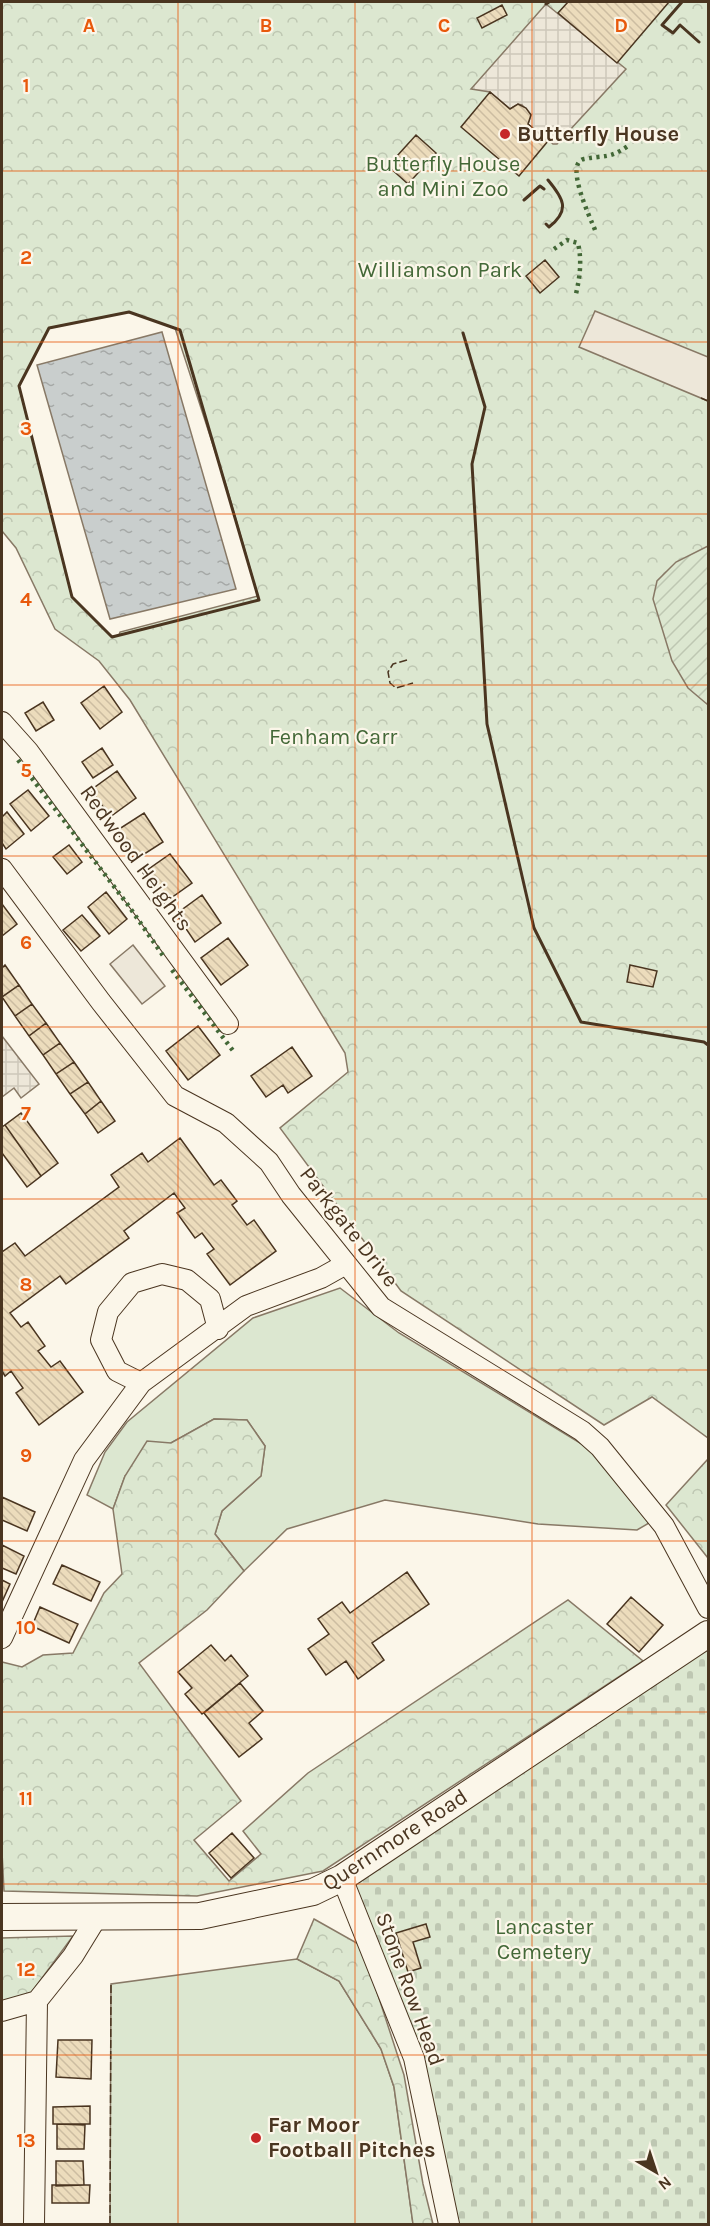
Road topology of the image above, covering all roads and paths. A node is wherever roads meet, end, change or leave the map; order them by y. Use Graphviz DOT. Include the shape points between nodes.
graph roads {
  1 [pos="2,722"];
  2 [pos="2,869"];
  3 [pos="228,1024"];
  4 [pos="346,1264"];
  5 [pos="218,1329"];
  6 [pos="141,1383"];
  7 [pos="708,1608"];
  8 [pos="708,1634"];
  9 [pos="2,1638"];
  10 [pos="342,1878"];
  11 [pos="2,1917"];
  12 [pos="97,1917"];
  13 [pos="37,2001"];
  14 [pos="2,2011"];
  15 [pos="34,2224"];
  16 [pos="449,2224"];
  1 -- 3 [label="street, Redwood Heights" via="28,751"];
  2 -- 4 [label="street, Parkgate Drive" via="175,1095 225,1123 269,1162"];
  4 -- 5 [label="street" via="321,1278 246,1306"];
  4 -- 7 [label="street, Parkgate Drive" via="381,1307 582,1431 600,1447 664,1526"];
  5 -- 6 [label="street"];
  5 -- 6 [label="street" via="210,1299 187,1280 162,1274 132,1283 108,1312 101,1340 117,1371"];
  6 -- 9 [label="street" via="84,1460"];
  8 -- 10 [label="street, Quernmore Road"];
  10 -- 12 [label="street, Quernmore Road" via="314,1892 200,1916"];
  10 -- 16 [label="street, Stone Row Head" via="414,2058"];
  11 -- 12 [label="street, Quernmore Road"];
  12 -- 13 [label="street" via="73,1956"];
  13 -- 14 [label="street"];
  13 -- 15 [label="street"];
}
